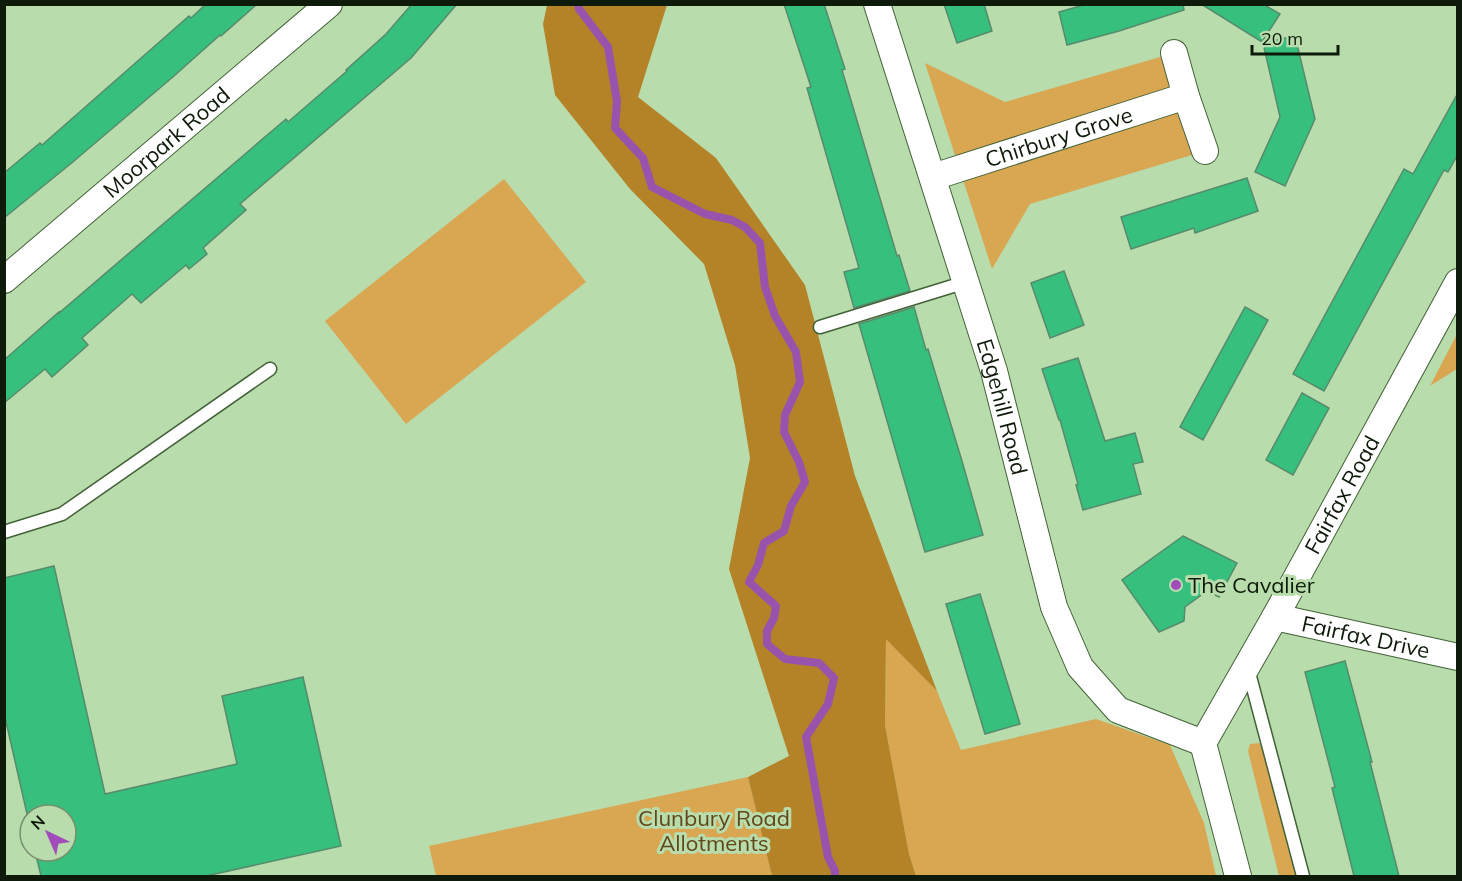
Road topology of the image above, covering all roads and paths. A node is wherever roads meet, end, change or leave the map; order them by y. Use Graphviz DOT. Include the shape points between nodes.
graph roads {
  1 [pos="329,4"];
  2 [pos="876,4"];
  3 [pos="1174,53"];
  4 [pos="1186,96"];
  5 [pos="1205,151"];
  6 [pos="933,177"];
  7 [pos="4,280"];
  8 [pos="966,282"];
  9 [pos="1458,282"];
  10 [pos="820,327"];
  11 [pos="270,369"];
  12 [pos="4,532"];
  13 [pos="1275,618"];
  14 [pos="1458,657"];
  15 [pos="1247,664"];
  16 [pos="1203,743"];
  17 [pos="1238,876"];
  18 [pos="1304,876"];
  1 -- 7 [label="street, Moorpark Road"];
  2 -- 6 [label="street, Edgehill Road"];
  3 -- 4 [label="street"];
  4 -- 5 [label="street"];
  4 -- 6 [label="street, Chirbury Grove"];
  6 -- 8 [label="street, Edgehill Road"];
  8 -- 10 [label="lane"];
  8 -- 16 [label="street, Edgehill Road" via="994,370 1054,607 1080,667 1118,710"];
  9 -- 13 [label="street, Fairfax Road"];
  11 -- 12 [label="lane" via="62,514"];
  13 -- 14 [label="street, Fairfax Drive"];
  13 -- 15 [label="street, Fairfax Road"];
  15 -- 16 [label="street, Fairfax Road"];
  15 -- 18 [label="lane"];
  16 -- 17 [label="street"];
}
